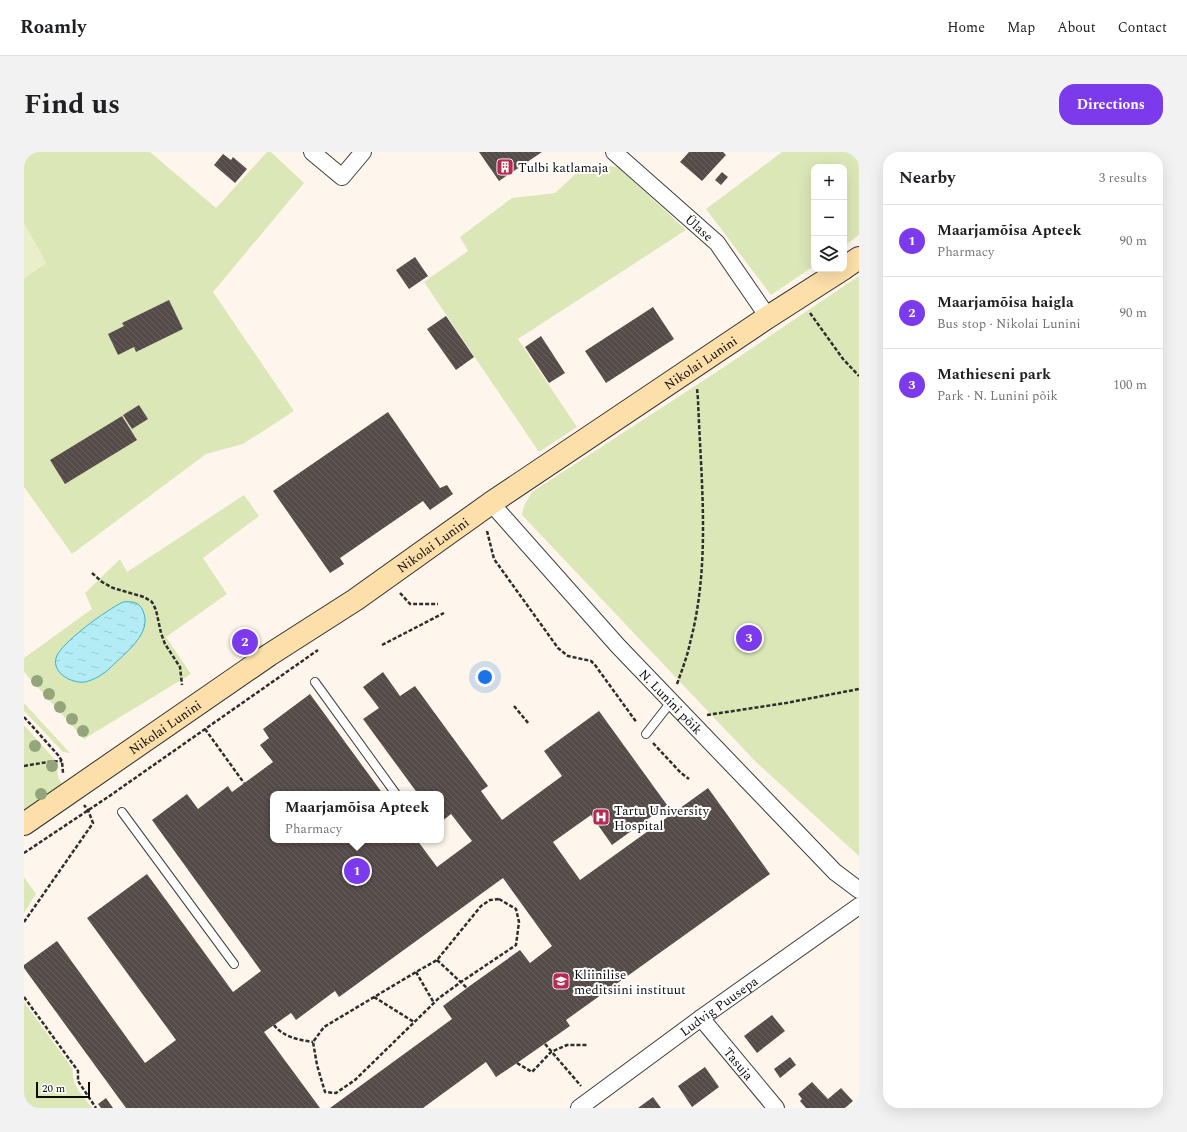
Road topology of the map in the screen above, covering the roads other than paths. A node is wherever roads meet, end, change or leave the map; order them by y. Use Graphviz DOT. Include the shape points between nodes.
graph roads {
  1 [pos="312,152"];
  2 [pos="363,152"];
  3 [pos="614,152"];
  4 [pos="859,258"];
  5 [pos="847,267"];
  6 [pos="839,272"];
  7 [pos="768,317"];
  8 [pos="498,511"];
  9 [pos="315,682"];
  10 [pos="672,702"];
  11 [pos="646,734"];
  12 [pos="394,791"];
  13 [pos="122,812"];
  14 [pos="24,824"];
  15 [pos="859,890"];
  16 [pos="859,906"];
  17 [pos="234,964"];
  18 [pos="701,1018"];
  19 [pos="585,1103"];
  20 [pos="776,1108"];
  1 -- 2 [label="street" via="342,177"];
  3 -- 7 [label="street, Ülase" via="717,243"];
  4 -- 5 [label="street, Nikolai Lunini"];
  6 -- 7 [label="street, Nikolai Lunini"];
  7 -- 8 [label="street, Nikolai Lunini"];
  8 -- 10 [label="street, N. Lunini põik" via="618,646"];
  8 -- 14 [label="street, Nikolai Lunini" via="262,660"];
  9 -- 12 [label="lane"];
  10 -- 11 [label="lane"];
  10 -- 15 [label="street, N. Lunini põik" via="835,872"];
  13 -- 17 [label="lane"];
  16 -- 18 [label="street, Ludvig Puusepa"];
  18 -- 19 [label="street, Ludvig Puusepa"];
  18 -- 20 [label="street, Tasuja"];
}
